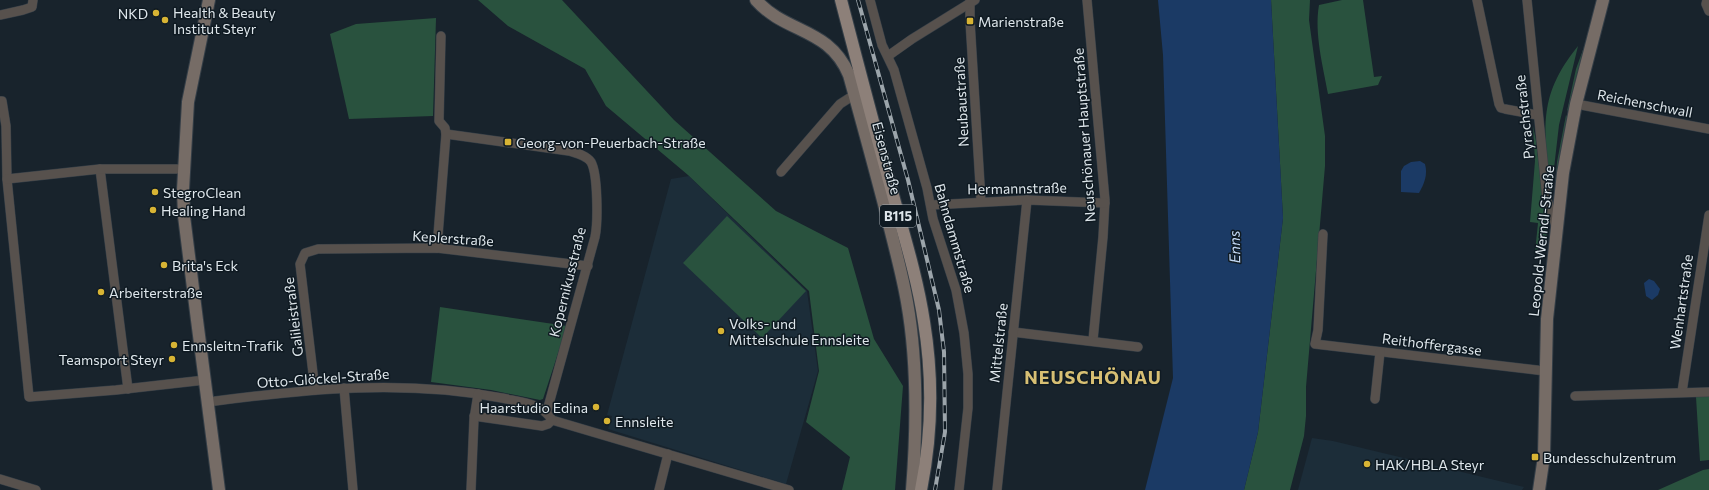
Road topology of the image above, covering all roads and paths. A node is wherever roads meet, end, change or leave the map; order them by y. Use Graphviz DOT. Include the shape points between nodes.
graph roads {
  1 [pos="33,0"];
  2 [pos="209,0"];
  3 [pos="756,0"];
  4 [pos="840,0"];
  5 [pos="870,0"];
  6 [pos="1088,0"];
  7 [pos="1477,0"];
  8 [pos="1526,0"];
  9 [pos="1603,0"];
  10 [pos="1707,0"];
  11 [pos="972,1"];
  12 [pos="1709,11"];
  13 [pos="0,15"];
  14 [pos="441,36"];
  15 [pos="888,56"];
  16 [pos="854,95"];
  17 [pos="1,101"];
  18 [pos="1576,104"];
  19 [pos="1537,115"];
  20 [pos="1709,129"];
  21 [pos="446,134"];
  22 [pos="183,168"];
  23 [pos="100,169"];
  24 [pos="781,172"];
  25 [pos="7,179"];
  26 [pos="1027,200"];
  27 [pos="981,202"];
  28 [pos="1105,203"];
  29 [pos="930,205"];
  30 [pos="1709,215"];
  31 [pos="1557,229"];
  32 [pos="1323,234"];
  33 [pos="437,248"];
  34 [pos="300,264"];
  35 [pos="588,266"];
  36 [pos="1013,332"];
  37 [pos="1093,340"];
  38 [pos="1138,347"];
  39 [pos="1380,352"];
  40 [pos="1545,371"];
  41 [pos="205,380"];
  42 [pos="344,388"];
  43 [pos="128,389"];
  44 [pos="316,390"];
  45 [pos="1682,392"];
  46 [pos="1709,392"];
  47 [pos="478,394"];
  48 [pos="1575,396"];
  49 [pos="1375,398"];
  50 [pos="208,402"];
  51 [pos="547,411"];
  52 [pos="474,416"];
  53 [pos="552,420"];
  54 [pos="668,454"];
  55 [pos="0,482"];
  56 [pos="36,490"];
  57 [pos="219,490"];
  58 [pos="353,490"];
  59 [pos="471,490"];
  60 [pos="659,490"];
  61 [pos="789,490"];
  62 [pos="912,490"];
  63 [pos="921,490"];
  64 [pos="959,490"];
  65 [pos="997,490"];
  66 [pos="1539,490"];
  1 -- 13 [label="street" via="32,7"];
  2 -- 22 [label="street" via="194,63 187,109"];
  3 -- 16 [label="street, Eisenstraße" via="772,16 812,34 833,49 845,67"];
  4 -- 63 [label="main road, Eisenstraße / B115" via="920,300 929,364 929,437"];
  5 -- 15 [label="street, Bahndammstraße" via="882,45"];
  6 -- 28 [label="street, Neuschönauer Hauptstraße"];
  7 -- 19 [label="street" via="1499,104 1505,109"];
  8 -- 19 [label="street, Pyrachstraße"];
  9 -- 18 [label="street, Leopold-Werndl-Straße"];
  10 -- 12 [label="street"];
  11 -- 15 [label="street"];
  11 -- 27 [label="street, Neubaustraße" via="970,22"];
  14 -- 21 [label="street" via="439,120"];
  15 -- 29 [label="street, Bahndammstraße"];
  16 -- 24 [label="street" via="840,104"];
  16 -- 62 [label="street, Eisenstraße" via="897,254 907,302 914,352 916,410"];
  17 -- 25 [label="street" via="6,126"];
  18 -- 20 [label="street, Reichenschwall"];
  18 -- 31 [label="street, Leopold-Werndl-Straße" via="1563,173"];
  19 -- 31 [label="street, Pyrachstraße" via="1547,200"];
  21 -- 33 [label="street"];
  21 -- 35 [label="street, Kopernikusstraße" via="551,148 586,157 593,168 597,216 594,244"];
  22 -- 23 [label="street"];
  22 -- 41 [label="street" via="184,216"];
  23 -- 25 [label="street"];
  23 -- 43 [label="street"];
  25 -- 43 [label="street" via="29,397"];
  26 -- 27 [label="street, Hermannstraße"];
  26 -- 28 [label="street, Hermannstraße"];
  26 -- 36 [label="street, Mittelstraße"];
  27 -- 29 [label="street, Hermannstraße"];
  28 -- 37 [label="street, Neuschönauer Hauptstraße"];
  29 -- 64 [label="street, Bahndammstraße" via="956,290 964,333 968,408"];
  30 -- 45 [label="street, Wenhartstraße"];
  31 -- 40 [label="street, Leopold-Werndl-Straße" via="1547,319"];
  32 -- 39 [label="street, Reithoffergasse" via="1315,344"];
  33 -- 34 [label="street, Keplerstraße" via="318,249 305,253"];
  33 -- 35 [label="street, Keplerstraße"];
  34 -- 44 [label="street, Galileistraße"];
  35 -- 51 [label="street, Kopernikusstraße"];
  36 -- 37 [label="street"];
  36 -- 65 [label="street, Mittelstraße"];
  37 -- 38 [label="street"];
  39 -- 40 [label="street, Reithoffergasse"];
  39 -- 49 [label="street"];
  40 -- 66 [label="street, Leopold-Werndl-Straße" via="1544,456"];
  41 -- 43 [label="street"];
  41 -- 50 [label="street"];
  42 -- 44 [label="street, Otto-Glöckel-Straße"];
  42 -- 47 [label="street, Otto-Glöckel-Straße" via="412,388"];
  42 -- 58 [label="street"];
  44 -- 50 [label="street, Otto-Glöckel-Straße"];
  45 -- 46 [label="street"];
  45 -- 48 [label="street"];
  47 -- 51 [label="street, Otto-Glöckel-Straße" via="524,402"];
  47 -- 52 [label="street"];
  50 -- 57 [label="street"];
  51 -- 53 [label="street"];
  52 -- 53 [label="street" via="542,426"];
  52 -- 59 [label="street"];
  53 -- 54 [label="street"];
  54 -- 60 [label="street"];
  54 -- 61 [label="street"];
  55 -- 56 [label="street"];
}
